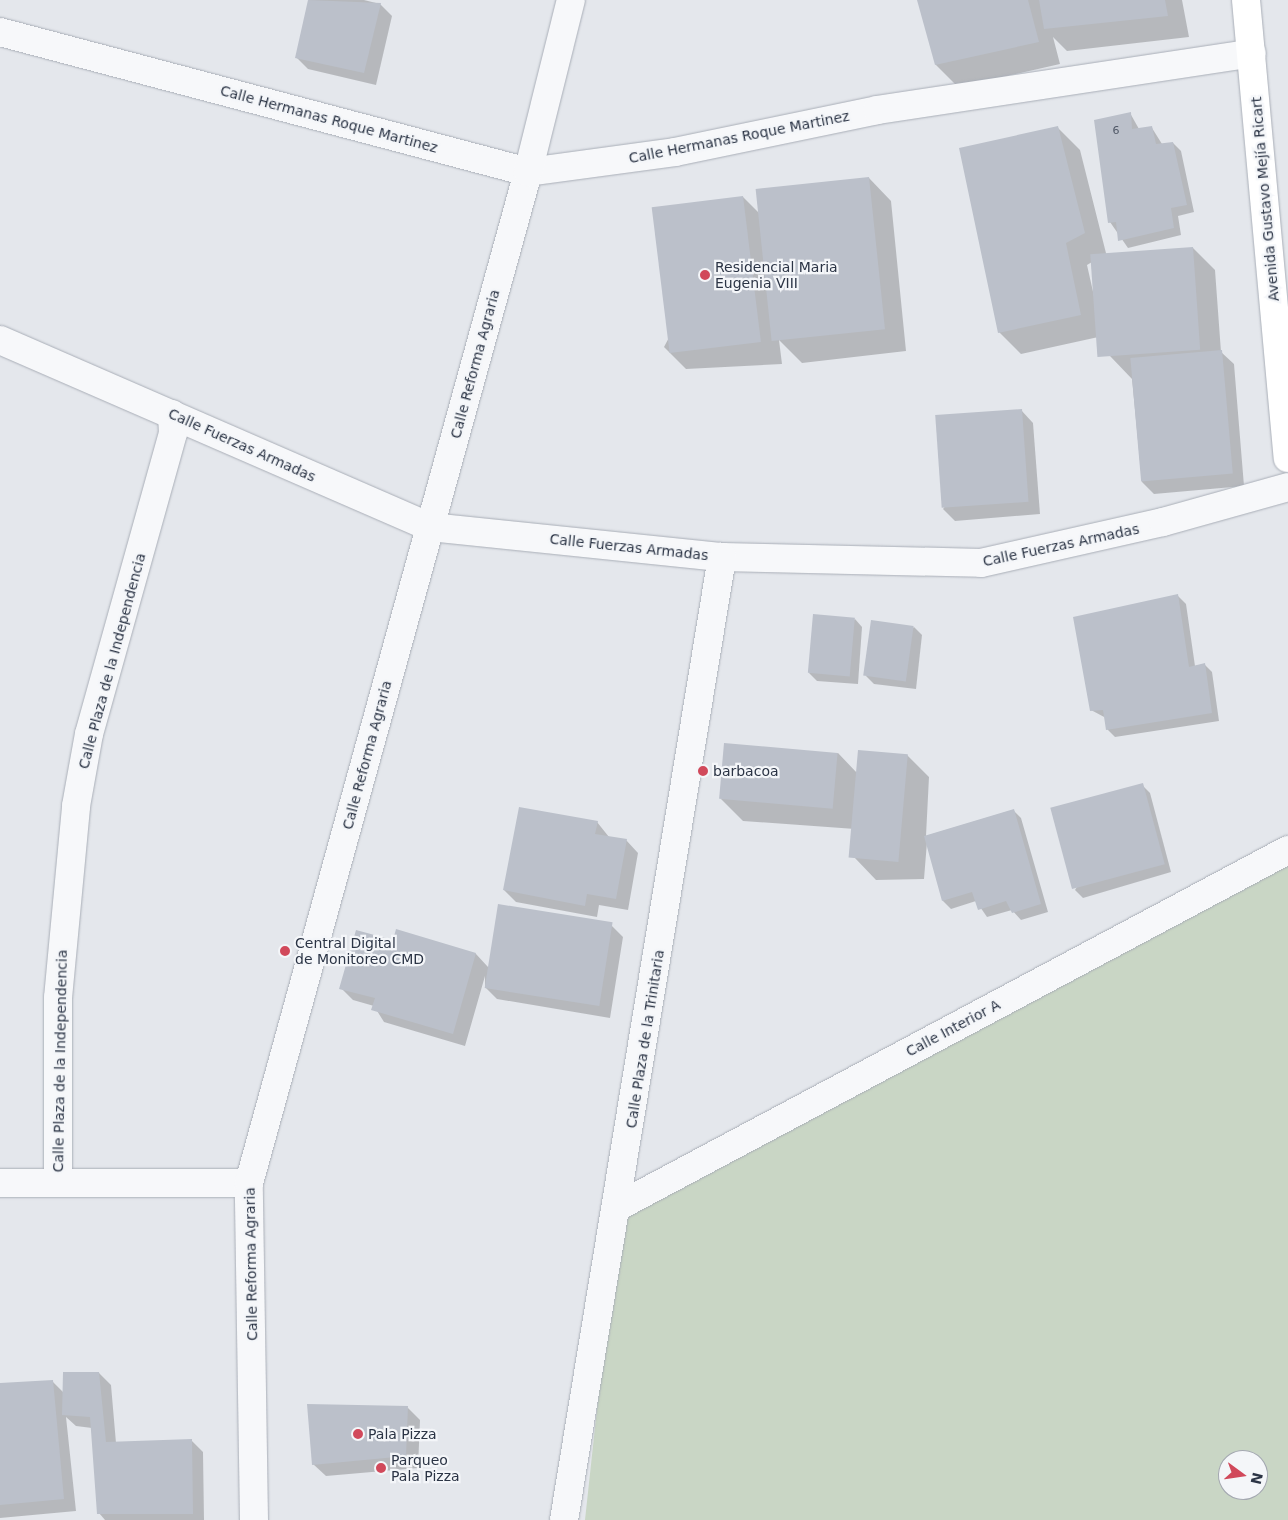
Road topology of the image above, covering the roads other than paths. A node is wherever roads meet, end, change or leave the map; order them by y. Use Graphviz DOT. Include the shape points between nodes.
graph roads {
  1 [pos="571,0"];
  2 [pos="1246,0"];
  3 [pos="0,32"];
  4 [pos="1252,53"];
  5 [pos="528,172"];
  6 [pos="0,340"];
  7 [pos="172,414"];
  8 [pos="1288,458"];
  9 [pos="1288,487"];
  10 [pos="430,527"];
  11 [pos="722,557"];
  12 [pos="1288,850"];
  13 [pos="58,1181"];
  14 [pos="0,1183"];
  15 [pos="249,1183"];
  16 [pos="619,1206"];
  17 [pos="254,1520"];
  18 [pos="564,1520"];
  1 -- 5 [label="street, Calle Reforma Agraria"];
  2 -- 4 [label="street, Avenida Gustavo Mejía Ricart"];
  3 -- 5 [label="street, Calle Hermanas Roque Martinez"];
  4 -- 5 [label="street, Calle Hermanas Roque Martinez" via="877,110 675,152"];
  4 -- 8 [label="street, Avenida Gustavo Mejía Ricart"];
  5 -- 10 [label="street, Calle Reforma Agraria"];
  6 -- 7 [label="street, Calle Fuerzas Armadas"];
  7 -- 10 [label="street, Calle Fuerzas Armadas"];
  7 -- 13 [label="street, Calle Plaza de la Independencia" via="173,432 90,734 76,806 58,998"];
  9 -- 11 [label="street, Calle Fuerzas Armadas" via="1163,522 981,563"];
  10 -- 11 [label="street, Calle Fuerzas Armadas"];
  10 -- 15 [label="street, Calle Reforma Agraria"];
  11 -- 16 [label="street, Calle Plaza de la Trinitaria"];
  12 -- 16 [label="street, Calle Interior A"];
  13 -- 14 [label="street"];
  13 -- 15 [label="street"];
  15 -- 17 [label="street, Calle Reforma Agraria"];
  16 -- 18 [label="street, Calle Plaza de la Trinitaria"];
}
